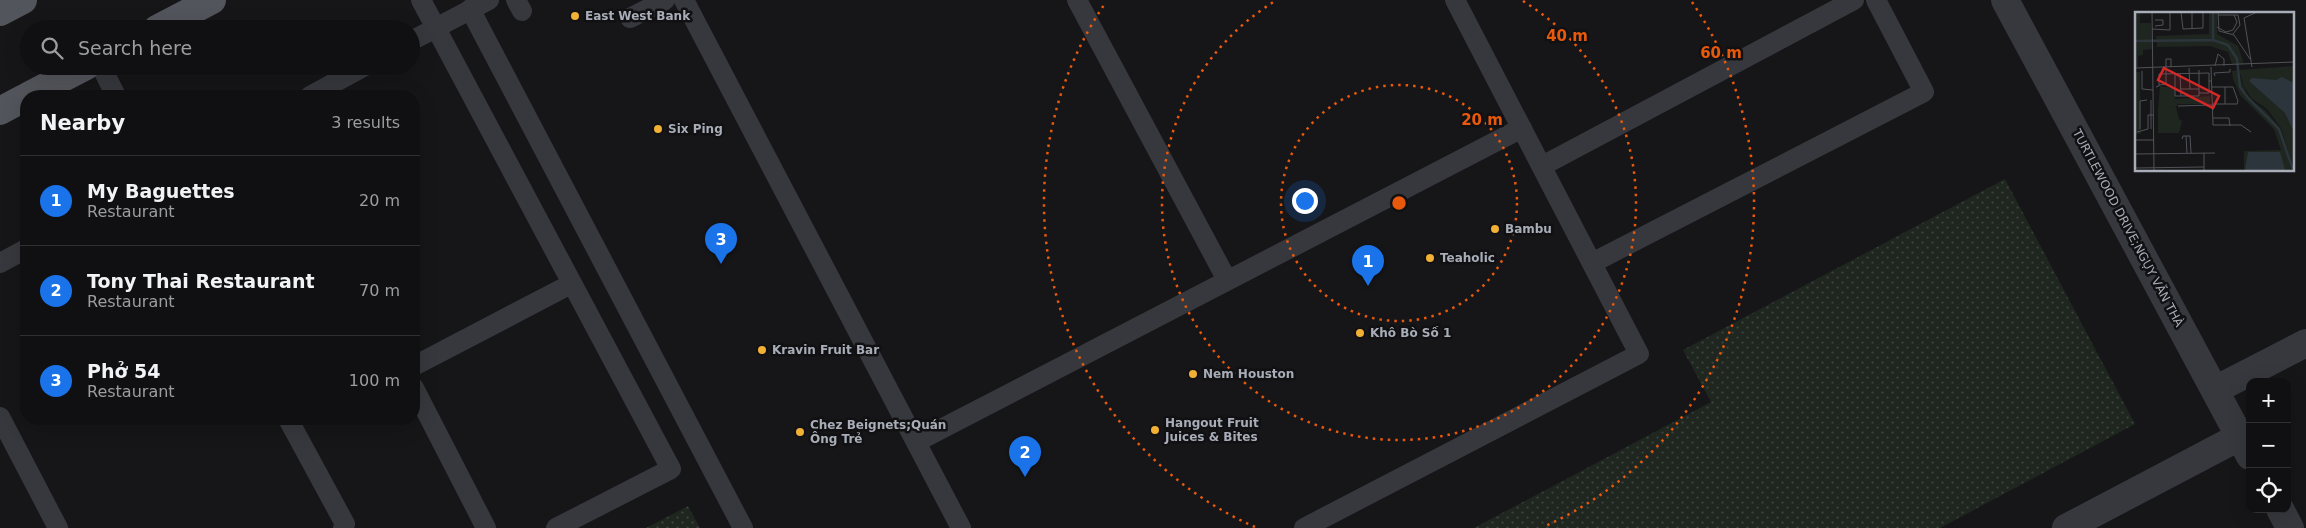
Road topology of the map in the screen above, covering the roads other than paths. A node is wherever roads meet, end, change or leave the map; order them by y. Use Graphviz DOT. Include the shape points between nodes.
graph roads {
  1 [pos="212,0"];
  2 [pos="421,0"];
  3 [pos="489,0"];
  4 [pos="665,0"];
  5 [pos="684,0"];
  6 [pos="1077,0"];
  7 [pos="1455,0"];
  8 [pos="1854,0"];
  9 [pos="1876,0"];
  10 [pos="2005,0"];
  11 [pos="470,9"];
  12 [pos="630,18"];
  13 [pos="174,20"];
  14 [pos="436,28"];
  15 [pos="420,36"];
  16 [pos="69,75"];
  17 [pos="106,75"];
  18 [pos="348,75"];
  19 [pos="40,90"];
  20 [pos="113,90"];
  21 [pos="321,90"];
  22 [pos="20,101"];
  23 [pos="0,111"];
  24 [pos="1522,128"];
  25 [pos="1542,166"];
  26 [pos="20,252"];
  27 [pos="0,263"];
  28 [pos="1592,264"];
  29 [pos="1227,280"];
  30 [pos="571,284"];
  31 [pos="2301,346"];
  32 [pos="420,363"];
  33 [pos="2215,390"];
  34 [pos="420,400"];
  35 [pos="0,417"];
  36 [pos="291,425"];
  37 [pos="916,442"];
  38 [pos="2244,447"];
  39 [pos="2282,513"];
  40 [pos="58,528"];
  41 [pos="343,528"];
  42 [pos="486,528"];
  43 [pos="556,528"];
  44 [pos="742,528"];
  45 [pos="961,528"];
  46 [pos="1304,528"];
  47 [pos="2066,528"];
  48 [pos="2290,528"];
  1 -- 13 [label="main road"];
  2 -- 14 [label="lane"];
  3 -- 11 [label="lane"];
  4 -- 12 [label="lane"];
  5 -- 37 [label="lane"];
  6 -- 29 [label="lane"];
  7 -- 24 [label="lane"];
  8 -- 25 [label="lane"];
  9 -- 28 [label="lane" via="1924,92"];
  10 -- 33 [label="street, TURTLEWOOD DRIVE;NGỤY VĂN THÀ"];
  11 -- 14 [label="lane"];
  11 -- 44 [label="lane"];
  14 -- 15 [label="lane"];
  14 -- 30 [label="lane"];
  16 -- 19 [label="main road"];
  17 -- 20 [label="lane"];
  18 -- 21 [label="lane"];
  22 -- 23 [label="main road"];
  24 -- 25 [label="lane"];
  24 -- 29 [label="lane"];
  25 -- 28 [label="lane"];
  26 -- 27 [label="lane"];
  28 -- 46 [label="lane" via="1639,354"];
  29 -- 37 [label="lane"];
  30 -- 32 [label="lane"];
  30 -- 43 [label="lane" via="671,469"];
  31 -- 33 [label="street"];
  33 -- 38 [label="street, TURTLEWOOD DRIVE;NGỤY VĂN THÀ"];
  34 -- 42 [label="lane"];
  35 -- 40 [label="lane"];
  36 -- 41 [label="lane" via="345,524"];
  37 -- 45 [label="lane"];
  38 -- 47 [label="street"];
  39 -- 48 [label="street"];
}
